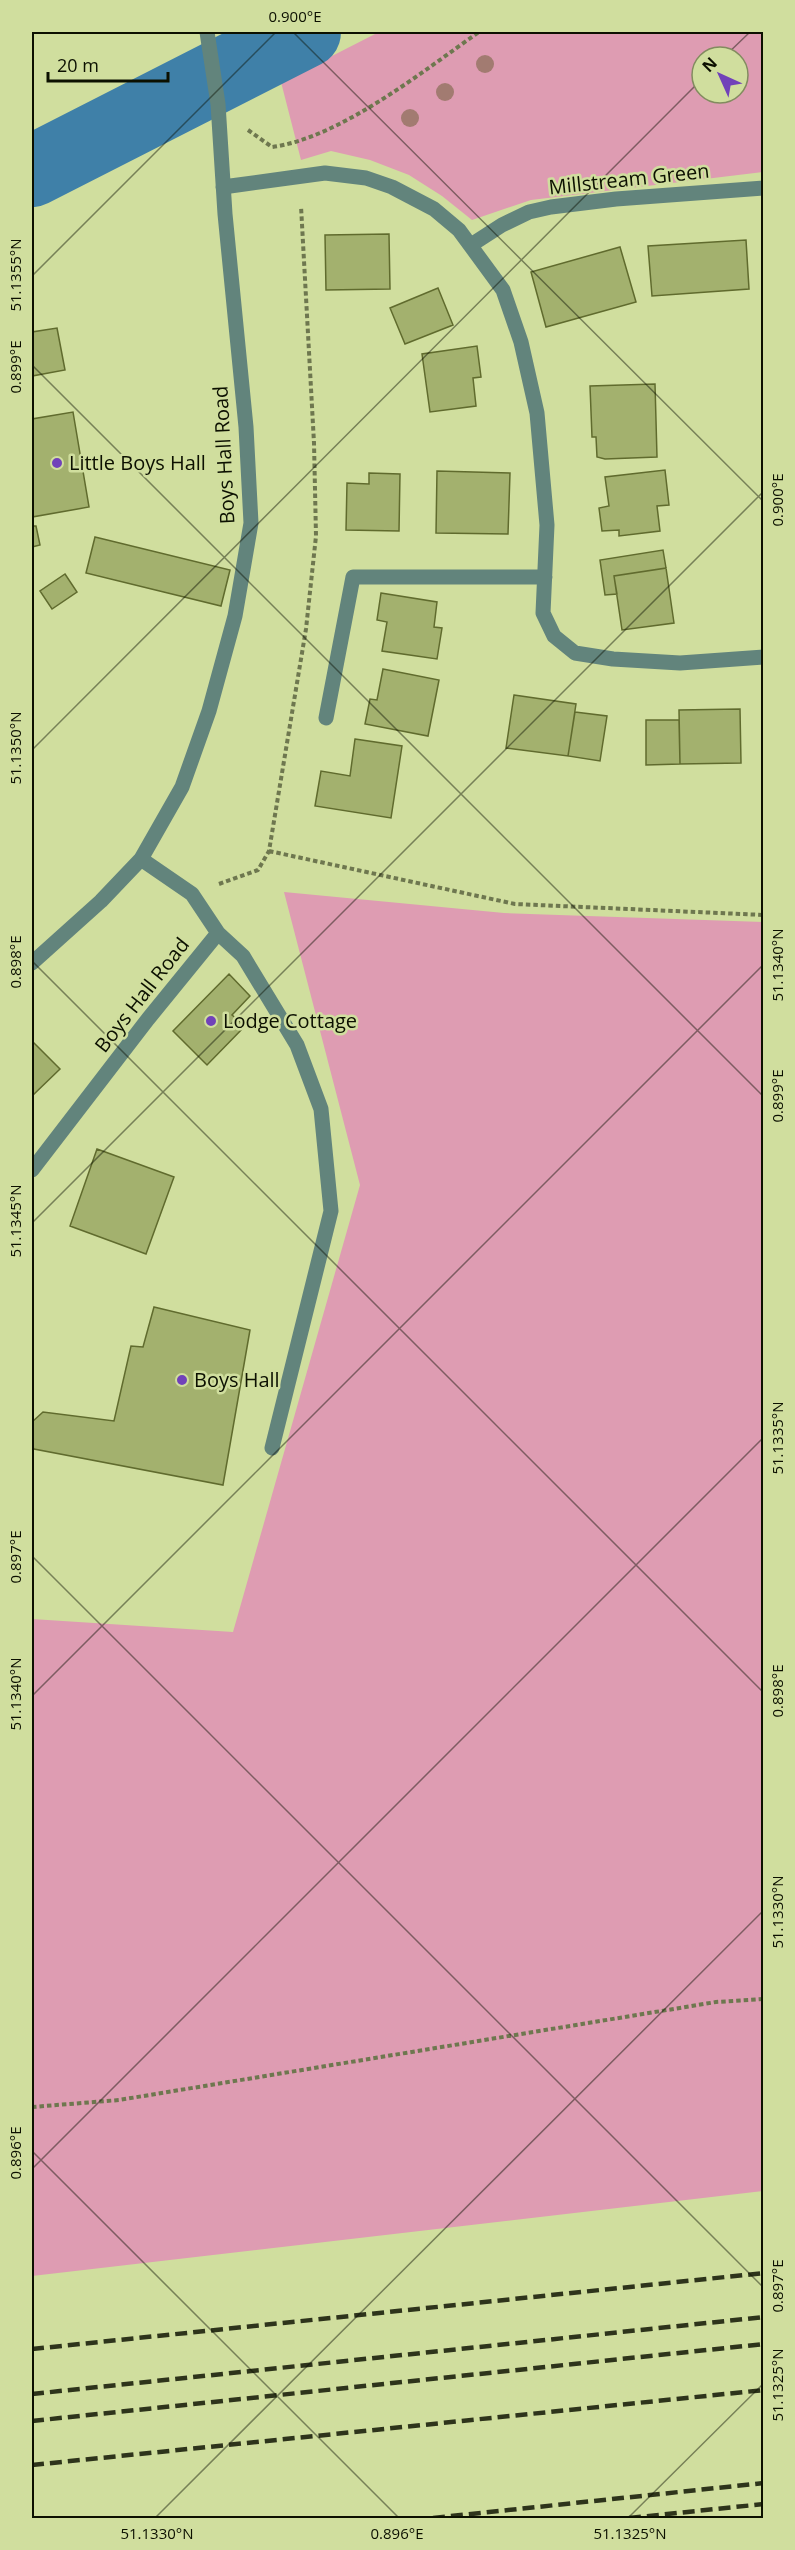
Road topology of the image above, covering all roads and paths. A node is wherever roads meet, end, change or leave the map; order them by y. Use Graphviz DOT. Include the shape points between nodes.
graph roads {
  1 [pos="207,32"];
  2 [pos="479,32"];
  3 [pos="241,123"];
  4 [pos="284,145"];
  5 [pos="299,178"];
  6 [pos="223,187"];
  7 [pos="764,188"];
  8 [pos="471,245"];
  9 [pos="545,577"];
  10 [pos="764,657"];
  11 [pos="326,718"];
  12 [pos="269,851"];
  13 [pos="141,859"];
  14 [pos="192,894"];
  15 [pos="764,915"];
  16 [pos="218,933"];
  17 [pos="32,963"];
  18 [pos="32,1170"];
  19 [pos="272,1448"];
  20 [pos="764,1999"];
  21 [pos="32,2107"];
  1 -- 6 [label="street, Boys Hall Road" via="218,104"];
  2 -- 4 [label="path" via="396,90 322,132"];
  3 -- 4 [label="path" via="272,147"];
  4 -- 5 [label="path"];
  5 -- 6 [label="street"];
  5 -- 8 [label="street" via="345,174 392,187 434,209"];
  5 -- 12 [label="path" via="316,536 306,629"];
  6 -- 13 [label="street, Boys Hall Road" via="246,427 250,523 235,616 209,711 182,787"];
  7 -- 8 [label="street, Millstream Green" via="551,207 529,212"];
  8 -- 9 [label="street" via="503,290 526,362 537,413 548,525"];
  9 -- 10 [label="street" via="543,613 554,636 576,653 680,663"];
  9 -- 11 [label="street" via="353,577"];
  12 -- 14 [label="path" via="258,870"];
  12 -- 15 [label="path" via="515,904"];
  13 -- 14 [label="street, Boys Hall Road"];
  13 -- 17 [label="street, Boys Hall Road"];
  14 -- 16 [label="street, Boys Hall Road"];
  16 -- 18 [label="street, Boys Hall Road"];
  16 -- 19 [label="street" via="243,956 297,1045 321,1108 331,1212"];
  20 -- 21 [label="path" via="716,2002 119,2100"];
}
